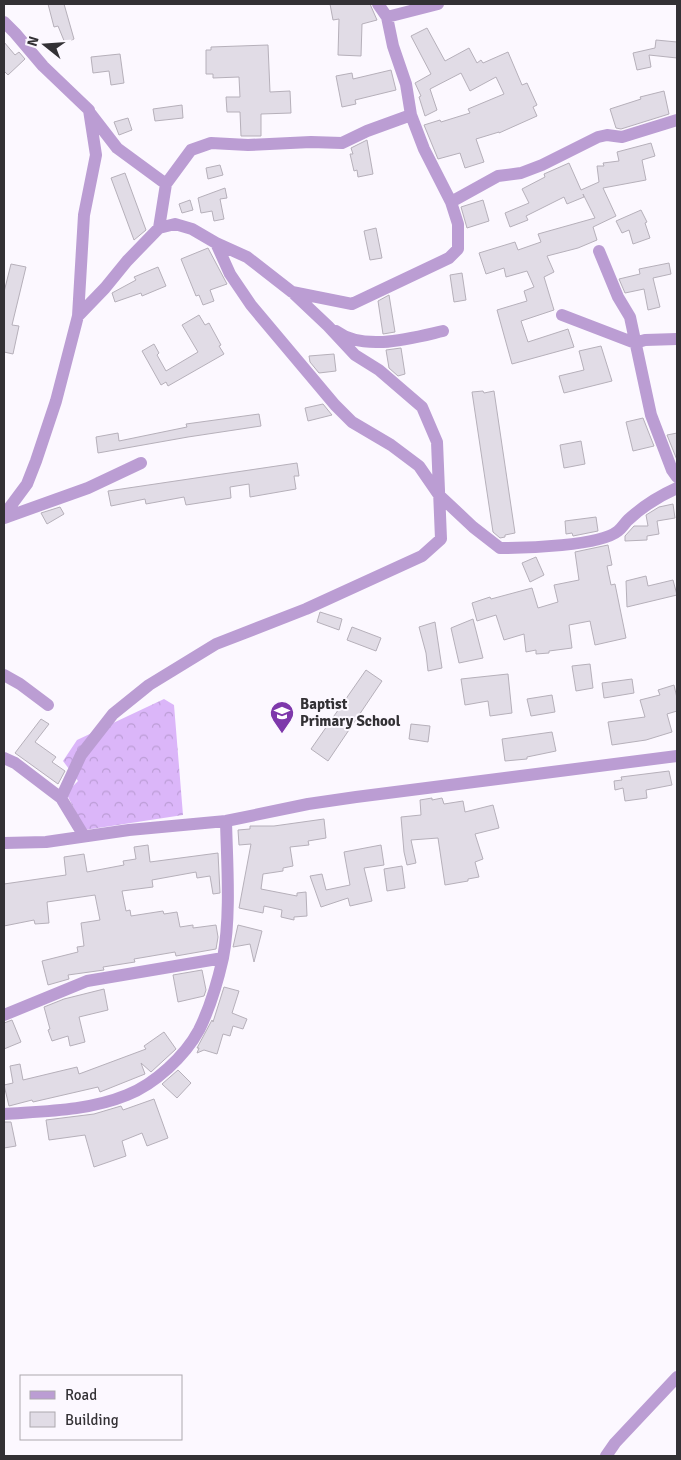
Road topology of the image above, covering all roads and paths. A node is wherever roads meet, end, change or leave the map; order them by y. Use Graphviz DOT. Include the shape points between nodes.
graph roads {
  1 [pos="378,4"];
  2 [pos="438,4"];
  3 [pos="387,17"];
  4 [pos="4,22"];
  5 [pos="89,110"];
  6 [pos="411,115"];
  7 [pos="677,120"];
  8 [pos="166,184"];
  9 [pos="451,202"];
  10 [pos="159,228"];
  11 [pos="216,243"];
  12 [pos="599,251"];
  13 [pos="292,292"];
  14 [pos="562,315"];
  15 [pos="78,316"];
  16 [pos="328,326"];
  17 [pos="443,331"];
  18 [pos="677,339"];
  19 [pos="635,343"];
  20 [pos="141,462"];
  21 [pos="677,477"];
  22 [pos="27,484"];
  23 [pos="677,488"];
  24 [pos="439,495"];
  25 [pos="41,506"];
  26 [pos="4,516"];
  27 [pos="4,675"];
  28 [pos="48,705"];
  29 [pos="677,756"];
  30 [pos="4,758"];
  31 [pos="61,798"];
  32 [pos="226,821"];
  33 [pos="84,836"];
  34 [pos="4,843"];
  35 [pos="223,958"];
  36 [pos="4,1015"];
  37 [pos="4,1114"];
  38 [pos="677,1377"];
  39 [pos="606,1456"];
  1 -- 3 [label="street"];
  2 -- 3 [label="street"];
  3 -- 6 [label="street" via="406,84"];
  4 -- 5 [label="street" via="43,66"];
  5 -- 8 [label="street" via="116,148"];
  5 -- 15 [label="street" via="96,155 84,215"];
  6 -- 8 [label="street" via="342,143 211,143 191,150"];
  6 -- 9 [label="street"];
  7 -- 9 [label="street" via="622,137 598,137 542,165 498,176"];
  8 -- 10 [label="street"];
  9 -- 13 [label="street" via="458,224 458,248 449,258 352,304"];
  10 -- 11 [label="street" via="175,224 192,229"];
  10 -- 15 [label="street"];
  11 -- 13 [label="street" via="247,257"];
  11 -- 24 [label="street" via="230,274 250,305 312,379 352,422 419,466"];
  12 -- 19 [label="street" via="630,317"];
  13 -- 16 [label="street"];
  14 -- 19 [label="street"];
  15 -- 22 [label="street" via="56,401"];
  16 -- 17 [label="street" via="343,337 375,343"];
  16 -- 24 [label="street" via="355,355 379,370 422,408 437,442"];
  18 -- 19 [label="street"];
  19 -- 21 [label="street" via="651,415"];
  20 -- 25 [label="street"];
  22 -- 25 [label="street"];
  22 -- 26 [label="street"];
  23 -- 24 [label="street" via="647,505 617,532 597,540 545,547 500,548"];
  24 -- 31 [label="street" via="442,539 422,556 306,609 216,644 149,685 113,714 82,754"];
  25 -- 26 [label="street"];
  27 -- 28 [label="street"];
  29 -- 32 [label="street" via="356,797"];
  30 -- 31 [label="street"];
  31 -- 33 [label="street"];
  32 -- 33 [label="street"];
  32 -- 35 [label="street" via="227,899"];
  33 -- 34 [label="street" via="46,842"];
  35 -- 36 [label="street" via="87,981"];
  35 -- 37 [label="street" via="198,1030 178,1058 154,1081 128,1095 74,1109"];
  38 -- 39 [label="street" via="614,1443"];
}
